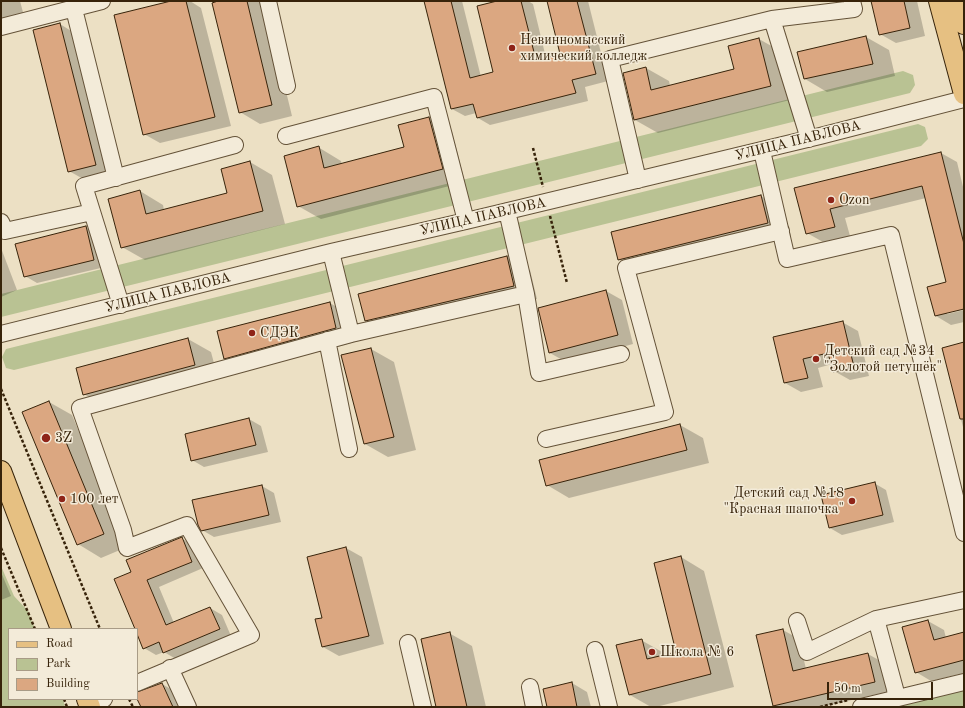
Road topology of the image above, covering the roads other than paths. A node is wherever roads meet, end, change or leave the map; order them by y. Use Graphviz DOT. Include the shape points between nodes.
graph roads {
  1 [pos="102,1"];
  2 [pos="268,1"];
  3 [pos="852,1"];
  4 [pos="939,1"];
  5 [pos="959,1"];
  6 [pos="74,9"];
  7 [pos="772,19"];
  8 [pos="964,24"];
  9 [pos="1,27"];
  10 [pos="287,86"];
  11 [pos="964,94"];
  12 [pos="964,99"];
  13 [pos="286,136"];
  14 [pos="809,139"];
  15 [pos="235,145"];
  16 [pos="762,151"];
  17 [pos="116,178"];
  18 [pos="638,180"];
  19 [pos="507,211"];
  20 [pos="92,212"];
  21 [pos="466,221"];
  22 [pos="1,222"];
  23 [pos="781,231"];
  24 [pos="331,252"];
  25 [pos="526,294"];
  26 [pos="121,305"];
  27 [pos="1,334"];
  28 [pos="350,334"];
  29 [pos="327,340"];
  30 [pos="621,354"];
  31 [pos="546,439"];
  32 [pos="349,449"];
  33 [pos="1,471"];
  34 [pos="964,534"];
  35 [pos="964,600"];
  36 [pos="876,619"];
  37 [pos="797,621"];
  38 [pos="61,628"];
  39 [pos="408,643"];
  40 [pos="595,650"];
  41 [pos="170,668"];
  42 [pos="964,682"];
  43 [pos="138,683"];
  44 [pos="530,687"];
  45 [pos="896,698"];
  46 [pos="188,707"];
  47 [pos="423,707"];
  48 [pos="534,707"];
  49 [pos="609,707"];
  50 [pos="861,707"];
  1 -- 6 [label="street"];
  2 -- 10 [label="street"];
  3 -- 7 [label="street" via="854,9"];
  4 -- 11 [label="main road"];
  5 -- 8 [label="main road"];
  6 -- 9 [label="street"];
  6 -- 17 [label="street"];
  7 -- 14 [label="street"];
  7 -- 18 [label="street" via="610,59"];
  12 -- 14 [label="street, УЛИЦА ПАВЛОВА"];
  13 -- 21 [label="street" via="434,97"];
  14 -- 16 [label="street, УЛИЦА ПАВЛОВА"];
  15 -- 17 [label="street"];
  16 -- 18 [label="street, УЛИЦА ПАВЛОВА"];
  16 -- 23 [label="street"];
  17 -- 20 [label="street" via="84,186"];
  18 -- 19 [label="street, УЛИЦА ПАВЛОВА"];
  19 -- 21 [label="street, УЛИЦА ПАВЛОВА"];
  19 -- 25 [label="street"];
  20 -- 22 [label="street" via="5,231"];
  20 -- 26 [label="street"];
  21 -- 24 [label="street, УЛИЦА ПАВЛОВА"];
  23 -- 31 [label="street" via="626,268 665,412"];
  23 -- 34 [label="street" via="787,259 891,235"];
  24 -- 26 [label="street, УЛИЦА ПАВЛОВА"];
  24 -- 28 [label="street"];
  25 -- 28 [label="street"];
  25 -- 30 [label="street" via="540,373"];
  26 -- 27 [label="street, УЛИЦА ПАВЛОВА"];
  28 -- 29 [label="street"];
  29 -- 32 [label="street"];
  29 -- 41 [label="street" via="80,408 127,548 187,525 251,635"];
  33 -- 38 [label="main road"];
  35 -- 36 [label="street"];
  36 -- 37 [label="street" via="807,652"];
  36 -- 45 [label="street"];
  39 -- 47 [label="street"];
  40 -- 49 [label="street"];
  41 -- 43 [label="street"];
  41 -- 46 [label="street"];
  42 -- 45 [label="street"];
  44 -- 48 [label="street"];
  45 -- 50 [label="street"];
}
